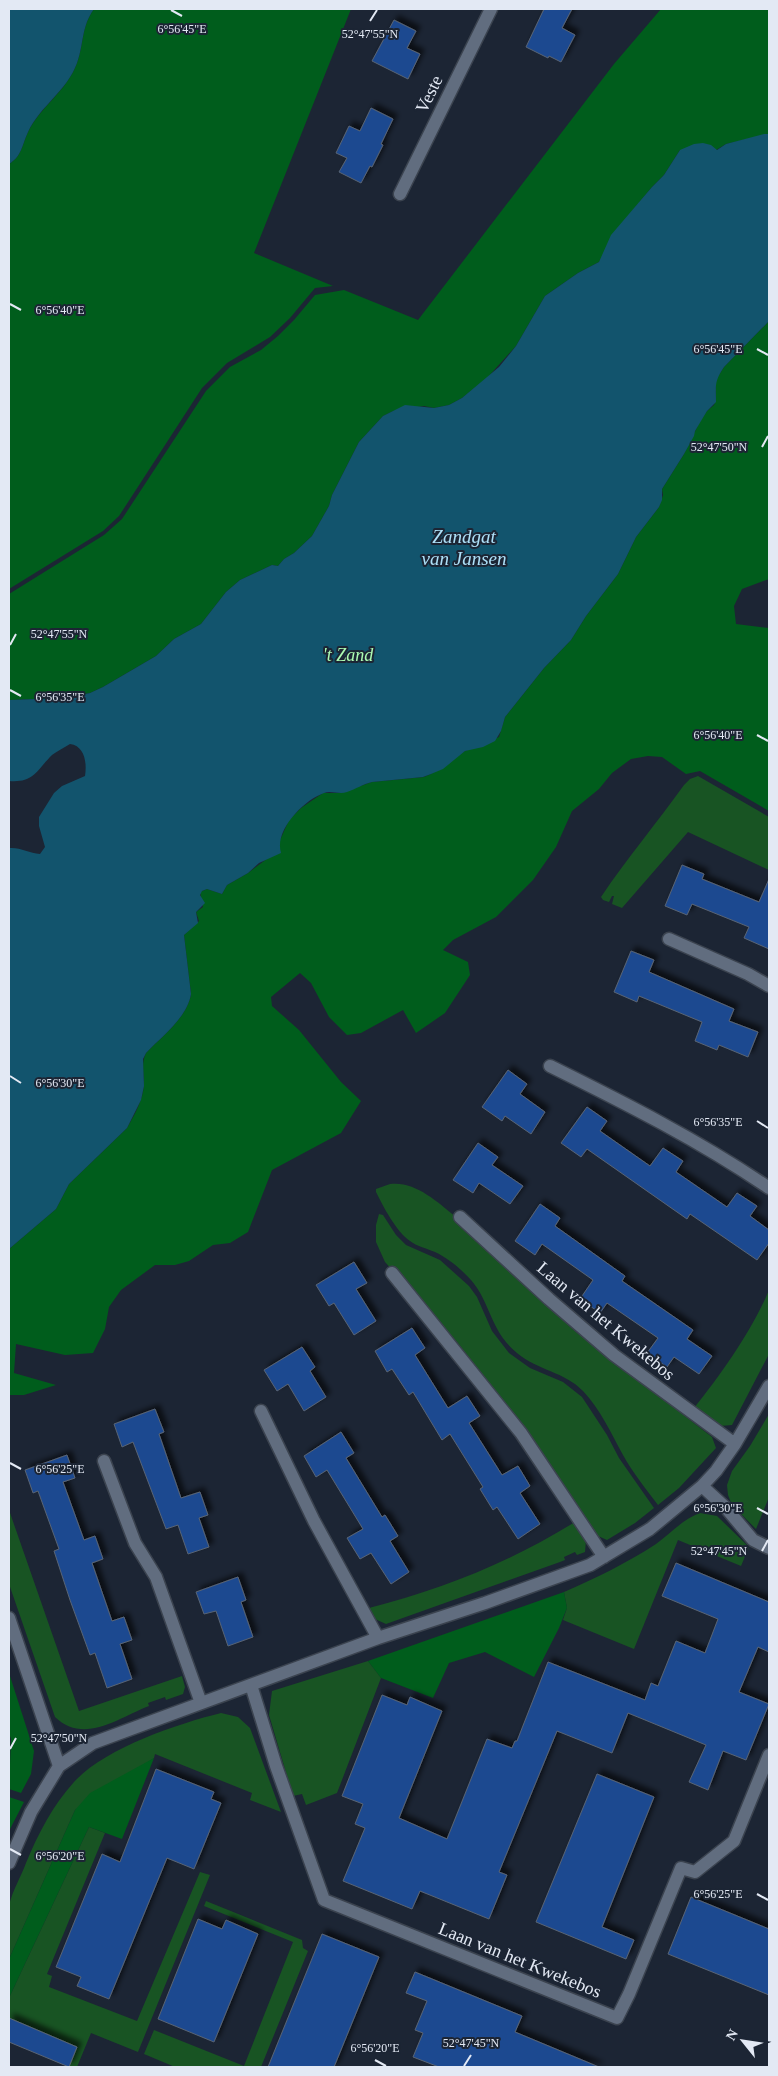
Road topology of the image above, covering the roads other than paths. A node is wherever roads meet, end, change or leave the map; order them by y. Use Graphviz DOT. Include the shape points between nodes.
graph roads {
  1 [pos="491,9"];
  2 [pos="400,194"];
  3 [pos="669,939"];
  4 [pos="769,986"];
  5 [pos="550,1066"];
  6 [pos="769,1188"];
  7 [pos="460,1217"];
  8 [pos="392,1273"];
  9 [pos="769,1386"];
  10 [pos="260,1410"];
  11 [pos="735,1444"];
  12 [pos="104,1461"];
  13 [pos="702,1486"];
  14 [pos="769,1548"];
  15 [pos="604,1557"];
  16 [pos="9,1618"];
  17 [pos="378,1638"];
  18 [pos="250,1685"];
  19 [pos="201,1702"];
  20 [pos="769,1755"];
  21 [pos="59,1766"];
  22 [pos="9,1863"];
  1 -- 2 [label="street, Veste"];
  3 -- 4 [label="street"];
  5 -- 6 [label="street" via="651,1117 734,1164"];
  7 -- 11 [label="street, Laan van het Kwekebos" via="584,1331"];
  8 -- 15 [label="street" via="521,1433"];
  9 -- 11 [label="street"];
  10 -- 17 [label="street" via="310,1514"];
  11 -- 13 [label="street"];
  12 -- 19 [label="street" via="135,1543 156,1576"];
  13 -- 14 [label="street" via="753,1540"];
  13 -- 15 [label="street" via="650,1529"];
  15 -- 17 [label="street" via="590,1566"];
  16 -- 21 [label="street"];
  17 -- 18 [label="street"];
  18 -- 19 [label="street"];
  18 -- 20 [label="street, Laan van het Kwekebos" via="324,1900 617,2018 630,1994 681,1868 695,1872 734,1841"];
  19 -- 21 [label="street" via="93,1743"];
  21 -- 22 [label="street" via="31,1812"];
}
